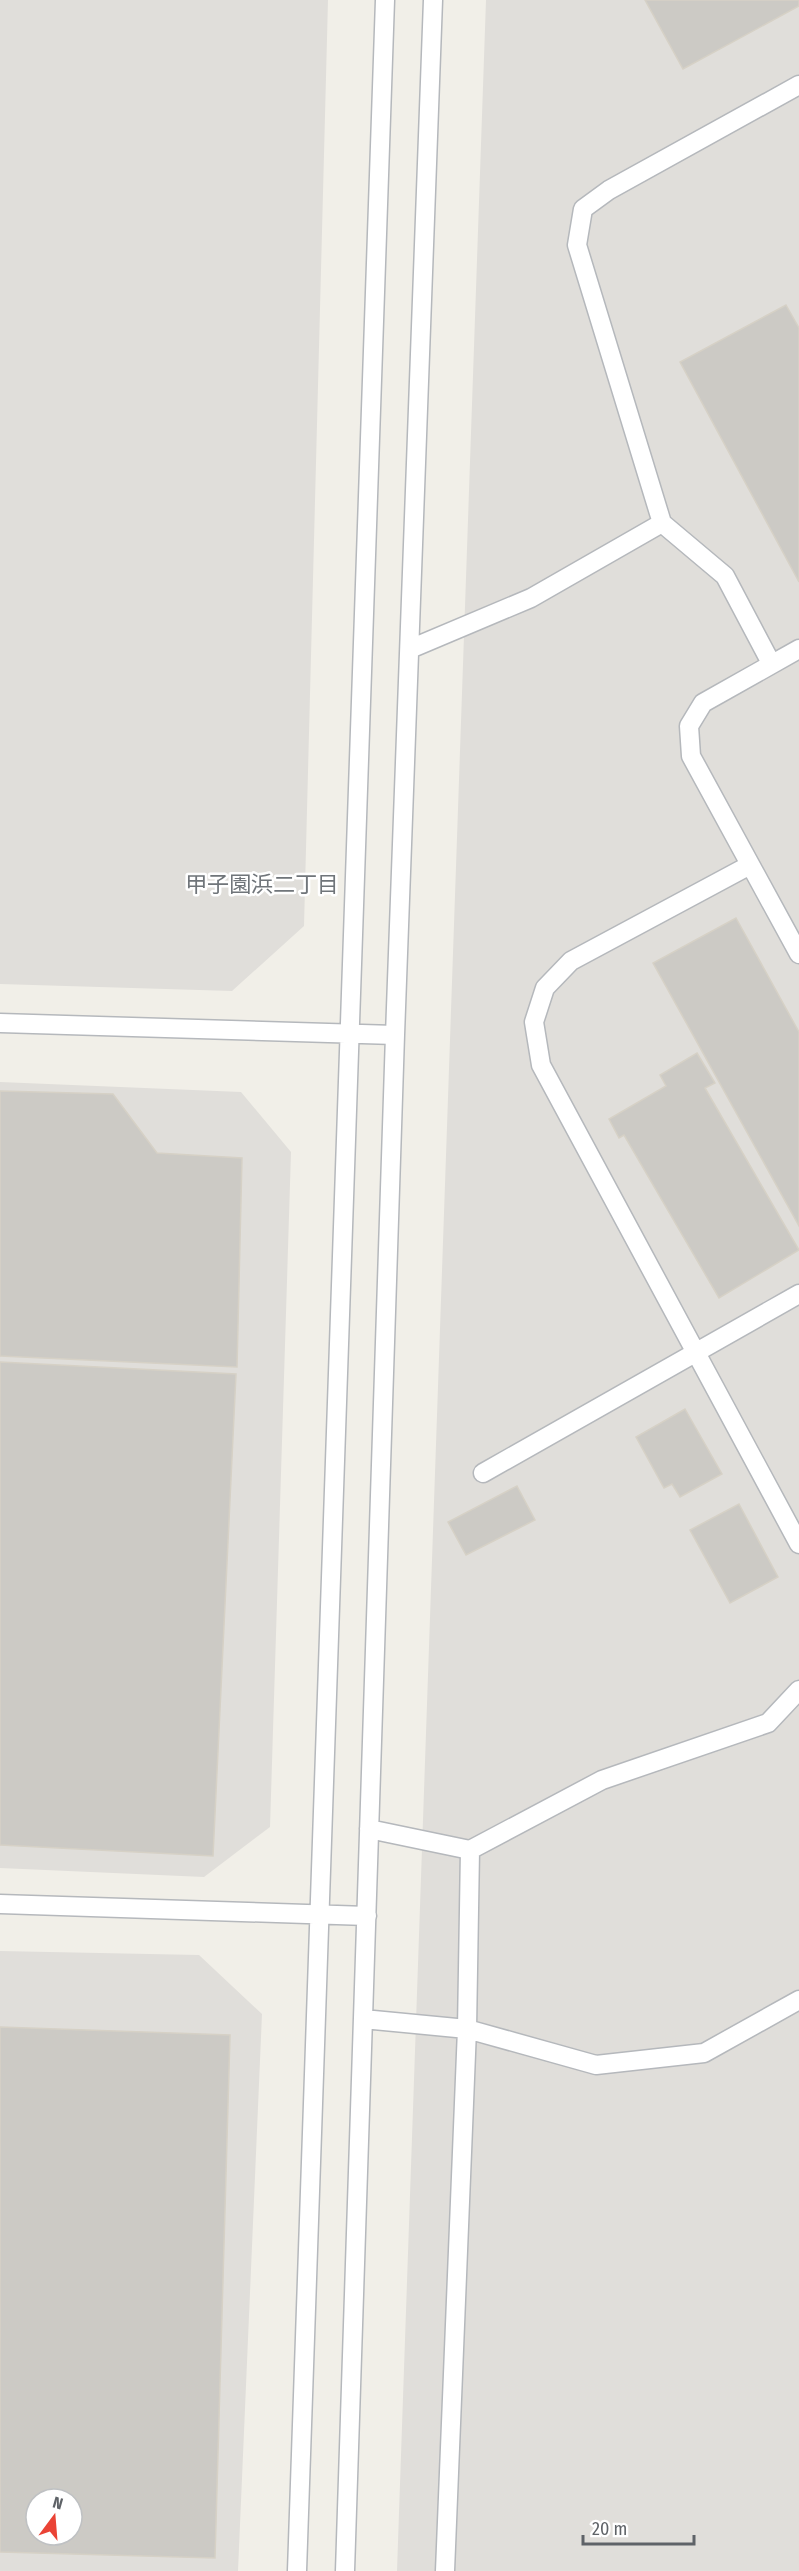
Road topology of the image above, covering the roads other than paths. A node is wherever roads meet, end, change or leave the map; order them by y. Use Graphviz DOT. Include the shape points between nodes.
graph roads {
  1 [pos="385,0"];
  2 [pos="433,0"];
  3 [pos="799,85"];
  4 [pos="662,523"];
  5 [pos="410,649"];
  6 [pos="799,649"];
  7 [pos="771,663"];
  8 [pos="750,865"];
  9 [pos="799,954"];
  10 [pos="0,1023"];
  11 [pos="351,1033"];
  12 [pos="395,1035"];
  13 [pos="799,1294"];
  14 [pos="696,1352"];
  15 [pos="483,1473"];
  16 [pos="799,1544"];
  17 [pos="799,1690"];
  18 [pos="369,1829"];
  19 [pos="470,1850"];
  20 [pos="0,1904"];
  21 [pos="320,1913"];
  22 [pos="367,1916"];
  23 [pos="799,2000"];
  24 [pos="363,2019"];
  25 [pos="467,2029"];
  26 [pos="297,2571"];
  27 [pos="345,2571"];
  28 [pos="445,2571"];
  1 -- 11 [label="lane"];
  2 -- 5 [label="lane"];
  3 -- 4 [label="lane" via="609,190 583,209 577,244"];
  4 -- 5 [label="lane" via="531,598"];
  4 -- 7 [label="lane" via="725,576"];
  5 -- 12 [label="lane"];
  6 -- 7 [label="lane"];
  7 -- 8 [label="lane" via="703,703 689,726 691,756"];
  8 -- 9 [label="lane"];
  8 -- 14 [label="lane" via="571,961 544,988 534,1022 541,1065"];
  10 -- 11 [label="lane"];
  11 -- 12 [label="lane"];
  11 -- 21 [label="lane"];
  12 -- 18 [label="lane"];
  13 -- 14 [label="lane"];
  14 -- 15 [label="lane"];
  14 -- 16 [label="lane"];
  17 -- 19 [label="lane" via="768,1723 602,1780"];
  18 -- 19 [label="lane"];
  18 -- 22 [label="lane"];
  19 -- 25 [label="lane"];
  20 -- 21 [label="lane"];
  21 -- 22 [label="lane"];
  21 -- 26 [label="lane"];
  22 -- 24 [label="lane"];
  23 -- 25 [label="lane" via="704,2054 596,2065"];
  24 -- 25 [label="lane"];
  24 -- 27 [label="lane"];
  25 -- 28 [label="lane"];
}
